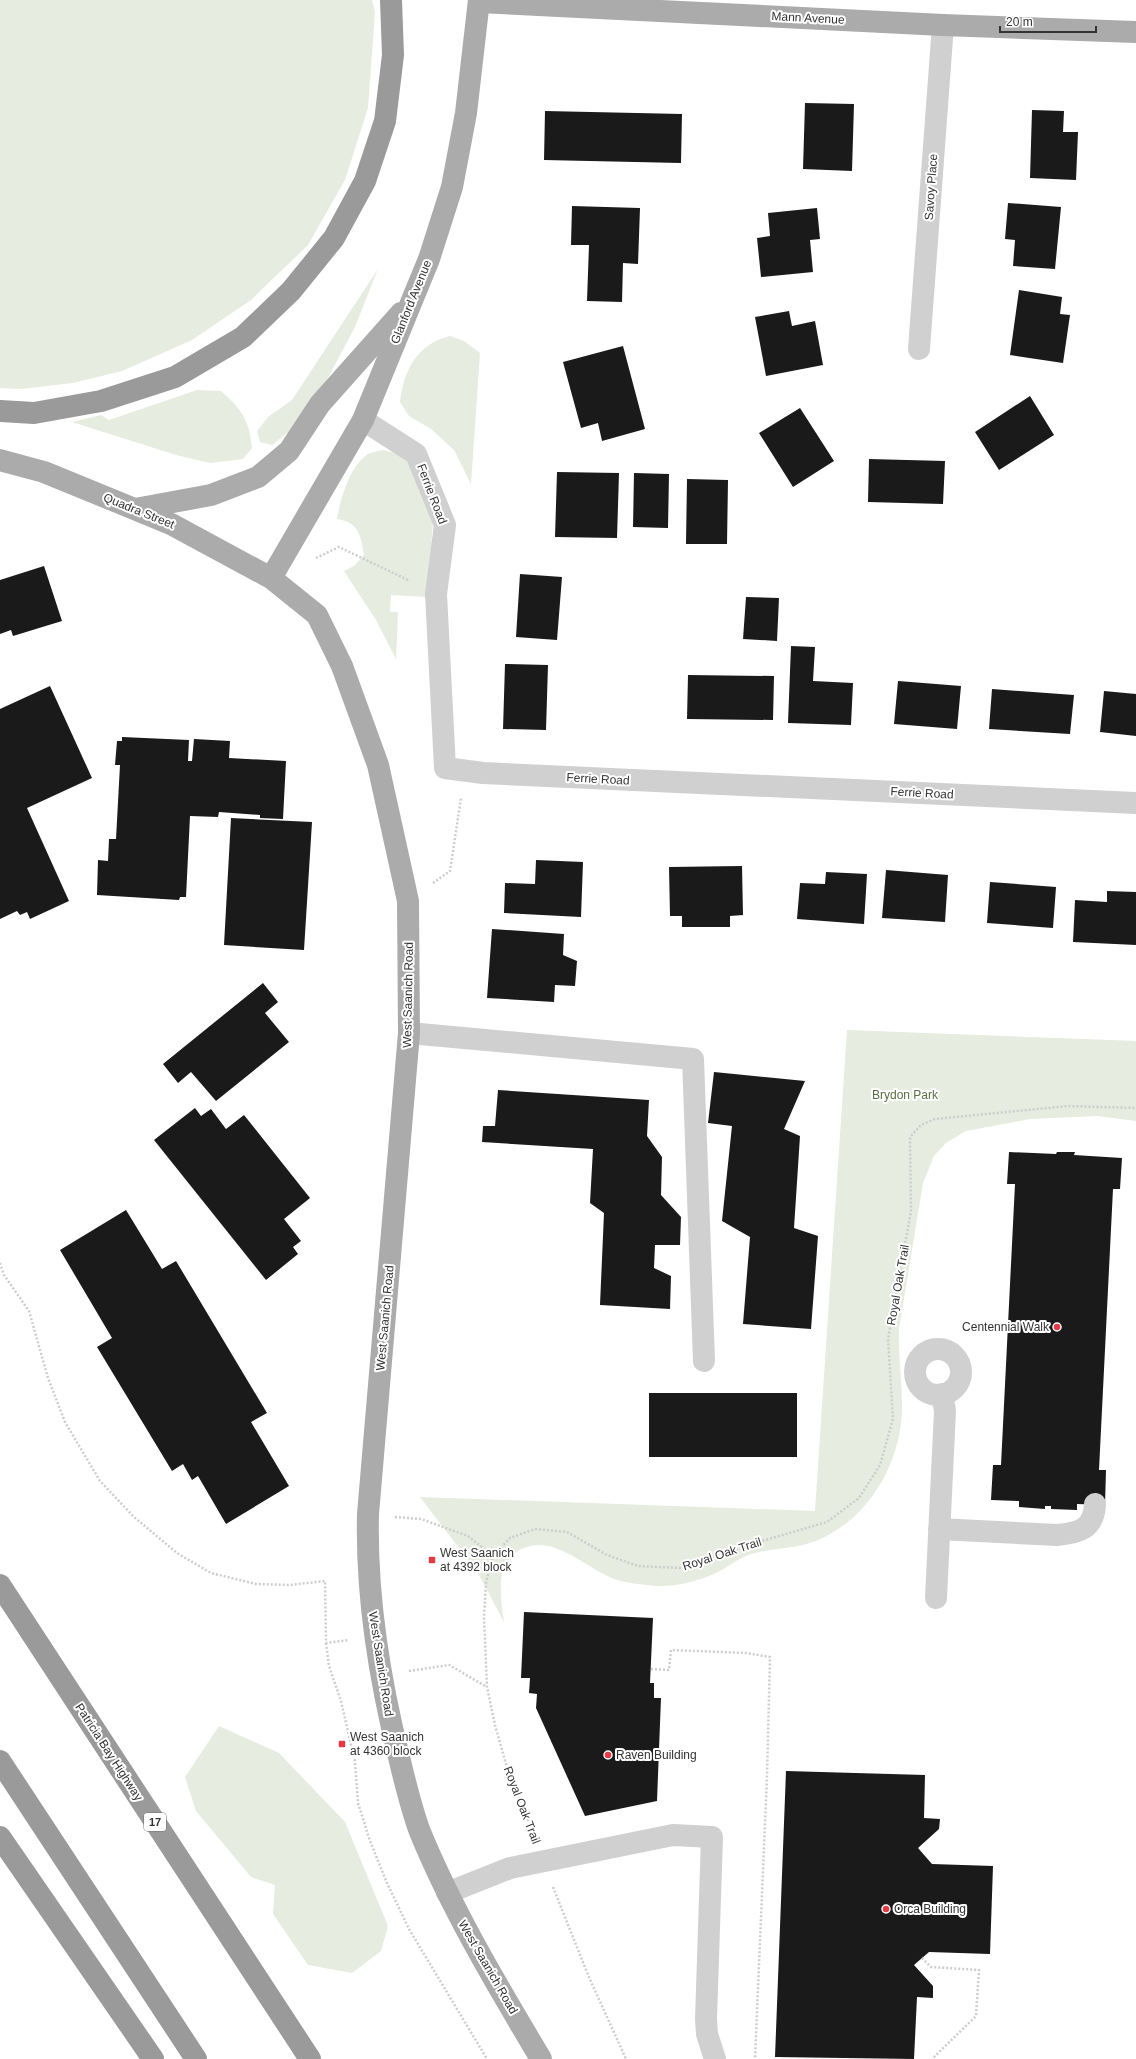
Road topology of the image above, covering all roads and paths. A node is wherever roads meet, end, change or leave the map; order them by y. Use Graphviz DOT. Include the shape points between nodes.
graph roads {
  1 [pos="391,0"];
  2 [pos="479,1"];
  3 [pos="942,25"];
  4 [pos="1136,32"];
  5 [pos="412,301"];
  6 [pos="919,349"];
  7 [pos="0,411"];
  8 [pos="363,420"];
  9 [pos="0,460"];
  10 [pos="135,509"];
  11 [pos="312,559"];
  12 [pos="271,578"];
  13 [pos="436,594"];
  14 [pos="445,768"];
  15 [pos="1136,803"];
  16 [pos="408,901"];
  17 [pos="409,1033"];
  18 [pos="1136,1108"];
  19 [pos="0,1263"];
  20 [pos="704,1361"];
  21 [pos="942,1394"];
  22 [pos="1095,1504"];
  23 [pos="368,1514"];
  24 [pos="939,1529"];
  25 [pos="493,1556"];
  26 [pos="0,1585"];
  27 [pos="936,1598"];
  28 [pos="374,1635"];
  29 [pos="326,1643"];
  30 [pos="651,1669"];
  31 [pos="407,1671"];
  32 [pos="488,1687"];
  33 [pos="0,1761"];
  34 [pos="0,1837"];
  35 [pos="543,1862"];
  36 [pos="447,1893"];
  37 [pos="922,1958"];
  38 [pos="153,2059"];
  39 [pos="196,2059"];
  40 [pos="310,2059"];
  41 [pos="487,2059"];
  42 [pos="541,2059"];
  43 [pos="626,2059"];
  44 [pos="714,2059"];
  45 [pos="755,2059"];
  46 [pos="932,2059"];
  1 -- 7 [label="highway" via="393,55 383,129 365,181 334,238 291,292 243,337 175,376 101,401 34,413"];
  2 -- 3 [label="main road, Mann Avenue"];
  2 -- 5 [label="main road, Glanford Avenue" via="466,114 452,187 429,259"];
  3 -- 4 [label="main road, Mann Avenue"];
  3 -- 6 [label="street, Savoy Place"];
  5 -- 8 [label="main road, Glanford Avenue"];
  5 -- 10 [label="main road" via="320,404 289,451 258,477 211,495"];
  8 -- 12 [label="main road, Glanford Avenue"];
  8 -- 13 [label="street, Ferrie Road" via="416,454 445,525"];
  9 -- 10 [label="main road, Quadra Street" via="44,472"];
  10 -- 12 [label="main road, Quadra Street" via="171,524"];
  11 -- 13 [label="path" via="339,547"];
  12 -- 16 [label="main road, West Saanich Road" via="317,615 342,666 378,765"];
  13 -- 14 [label="street, Ferrie Road"];
  14 -- 15 [label="street, Ferrie Road" via="499,774"];
  14 -- 16 [label="path" via="461,795 450,871"];
  16 -- 17 [label="main road, West Saanich Road"];
  17 -- 20 [label="street" via="693,1059"];
  17 -- 23 [label="main road, West Saanich Road"];
  18 -- 25 [label="path, Royal Oak Trail" via="1068,1106 935,1119 921,1125 910,1137 911,1211 888,1339 893,1419 880,1465 859,1498 827,1522 681,1568 638,1566 607,1555 567,1532 535,1529 510,1538"];
  19 -- 29 [label="path" via="4,1275 29,1311 48,1378 65,1422 100,1481 134,1517 177,1553 211,1573 256,1584 290,1585 325,1581"];
  21 -- 24 [label="street" via="945,1411"];
  22 -- 24 [label="street" via="1094,1515 1086,1527 1070,1534"];
  23 -- 25 [label="path" via="421,1519 468,1536"];
  23 -- 28 [label="main road, West Saanich Road" via="367,1535"];
  24 -- 27 [label="street"];
  25 -- 32 [label="path, Royal Oak Trail" via="486,1583 484,1617"];
  26 -- 40 [label="highway, Patricia Bay Highway / 17"];
  28 -- 29 [label="path"];
  28 -- 36 [label="main road, West Saanich Road" via="404,1779 420,1831"];
  29 -- 41 [label="path" via="329,1666 341,1701 355,1762 358,1803 370,1841 409,1929"];
  30 -- 45 [label="path" via="669,1670 671,1650 746,1653 770,1657"];
  31 -- 32 [label="path" via="449,1664"];
  32 -- 35 [label="path, Royal Oak Trail" via="506,1764"];
  33 -- 39 [label="highway"];
  34 -- 38 [label="highway"];
  35 -- 36 [label="street" via="510,1868"];
  35 -- 43 [label="path, Royal Oak Trail" via="588,1975"];
  35 -- 44 [label="street" via="673,1836 712,1837 706,2019"];
  36 -- 42 [label="main road, West Saanich Road" via="476,1949"];
  37 -- 46 [label="path" via="931,1967 979,1970 976,2016"];
}
